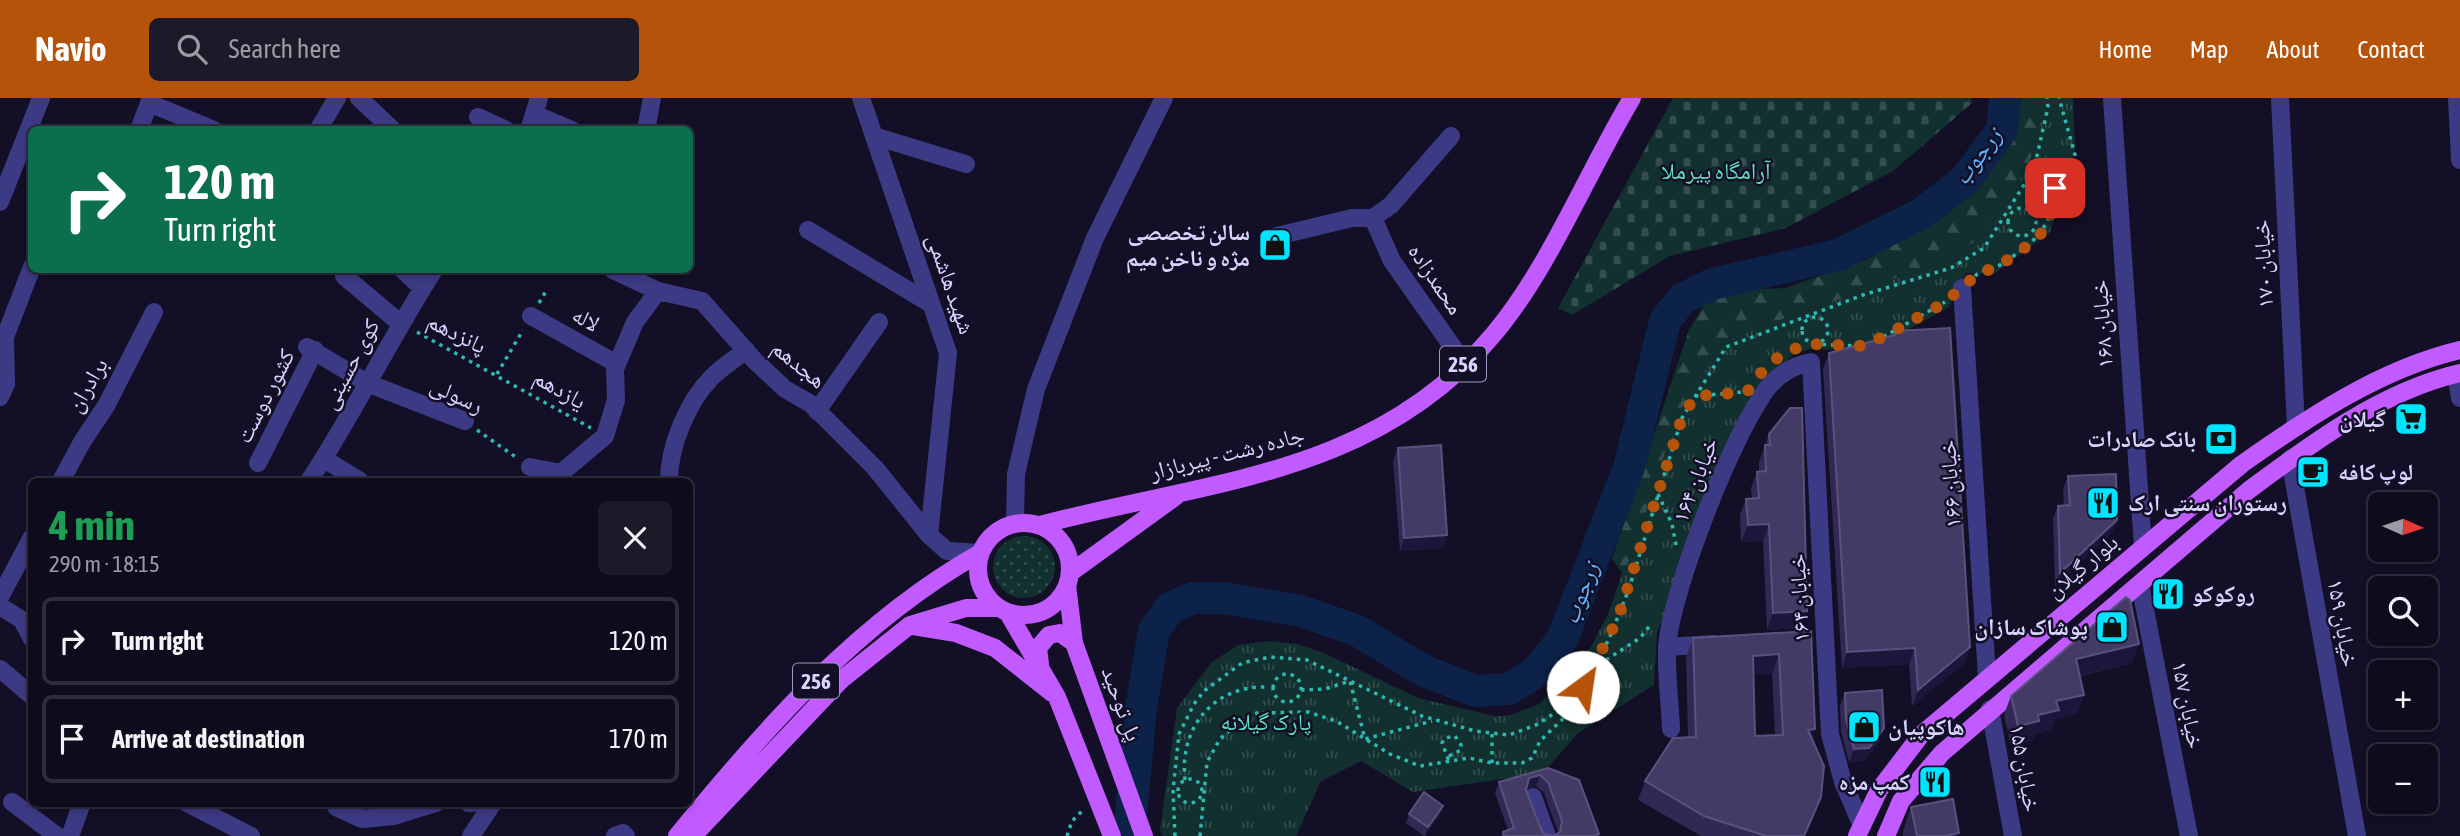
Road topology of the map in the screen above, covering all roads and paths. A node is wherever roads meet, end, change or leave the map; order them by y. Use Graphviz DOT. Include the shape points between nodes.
graph roads {
  1 [pos="41,98"];
  2 [pos="337,98"];
  3 [pos="359,98"];
  4 [pos="652,98"];
  5 [pos="863,98"];
  6 [pos="1164,98"];
  7 [pos="1632,98"];
  8 [pos="2047,98"];
  9 [pos="2059,98"];
  10 [pos="2112,98"];
  11 [pos="2280,98"];
  12 [pos="2457,98"];
  13 [pos="150,101"];
  14 [pos="534,114"];
  15 [pos="478,117"];
  16 [pos="30,126"];
  17 [pos="141,126"];
  18 [pos="205,126"];
  19 [pos="320,126"];
  20 [pos="389,126"];
  21 [pos="497,126"];
  22 [pos="562,126"];
  23 [pos="647,126"];
  24 [pos="28,131"];
  25 [pos="874,136"];
  26 [pos="1451,136"];
  27 [pos="2460,160"];
  28 [pos="966,164"];
  29 [pos="2034,169"];
  30 [pos="2061,188"];
  31 [pos="0,202"];
  32 [pos="2011,211"];
  33 [pos="1373,218"];
  34 [pos="808,230"];
  35 [pos="2033,232"];
  36 [pos="1277,236"];
  37 [pos="2037,239"];
  38 [pos="30,273"];
  39 [pos="406,273"];
  40 [pos="432,273"];
  41 [pos="620,273"];
  42 [pos="344,276"];
  43 [pos="422,288"];
  44 [pos="1962,288"];
  45 [pos="658,290"];
  46 [pos="931,304"];
  47 [pos="154,312"];
  48 [pos="531,316"];
  49 [pos="879,322"];
  50 [pos="400,323"];
  51 [pos="1813,344"];
  52 [pos="1800,345"];
  53 [pos="311,349"];
  54 [pos="746,350"];
  55 [pos="2460,350"];
  56 [pos="1811,362"];
  57 [pos="1465,363"];
  58 [pos="618,364"];
  59 [pos="497,374"];
  60 [pos="2458,374"];
  61 [pos="367,383"];
  62 [pos="1753,384"];
  63 [pos="1747,392"];
  64 [pos="1695,396"];
  65 [pos="0,397"];
  66 [pos="2460,398"];
  67 [pos="1741,405"];
  68 [pos="817,411"];
  69 [pos="465,421"];
  70 [pos="2296,427"];
  71 [pos="605,436"];
  72 [pos="324,459"];
  73 [pos="2290,459"];
  74 [pos="258,463"];
  75 [pos="530,467"];
  76 [pos="561,477"];
  77 [pos="63,478"];
  78 [pos="311,478"];
  79 [pos="355,478"];
  80 [pos="670,478"];
  81 [pos="1180,494"];
  82 [pos="1658,494"];
  83 [pos="1015,523"];
  84 [pos="1040,525"];
  85 [pos="929,535"];
  86 [pos="28,544"];
  87 [pos="1676,547"];
  88 [pos="2143,547"];
  89 [pos="980,553"];
  90 [pos="1069,579"];
  91 [pos="2140,584"];
  92 [pos="0,597"];
  93 [pos="0,606"];
  94 [pos="1002,610"];
  95 [pos="1655,617"];
  96 [pos="910,625"];
  97 [pos="28,631"];
  98 [pos="1074,643"];
  99 [pos="1733,643"];
  100 [pos="1667,647"];
  101 [pos="1041,666"];
  102 [pos="0,669"];
  103 [pos="1987,677"];
  104 [pos="1350,681"];
  105 [pos="1268,687"];
  106 [pos="1301,690"];
  107 [pos="28,693"];
  108 [pos="1057,696"];
  109 [pos="1288,703"];
  110 [pos="1990,709"];
  111 [pos="1287,713"];
  112 [pos="1434,720"];
  113 [pos="1457,727"];
  114 [pos="1671,729"];
  115 [pos="1492,734"];
  116 [pos="1455,736"];
  117 [pos="1365,739"];
  118 [pos="1449,759"];
  119 [pos="1492,763"];
  120 [pos="1185,780"];
  121 [pos="1175,790"];
  122 [pos="1203,791"];
  123 [pos="1533,797"];
  124 [pos="12,802"];
  125 [pos="1100,804"];
  126 [pos="81,807"];
  127 [pos="195,807"];
  128 [pos="337,807"];
  129 [pos="423,807"];
  130 [pos="490,807"];
  131 [pos="1860,831"];
  132 [pos="58,836"];
  133 [pos="70,836"];
  134 [pos="251,836"];
  135 [pos="471,836"];
  136 [pos="615,836"];
  137 [pos="626,836"];
  138 [pos="677,836"];
  139 [pos="693,836"];
  140 [pos="1067,836"];
  141 [pos="1112,836"];
  142 [pos="1144,836"];
  143 [pos="1175,836"];
  144 [pos="1200,836"];
  145 [pos="1548,836"];
  146 [pos="1886,836"];
  147 [pos="2013,836"];
  148 [pos="2189,836"];
  149 [pos="2357,836"];
  1 -- 16 [label="street"];
  2 -- 19 [label="street"];
  3 -- 20 [label="street"];
  4 -- 23 [label="street"];
  5 -- 25 [label="street, شهید هاشمی"];
  6 -- 83 [label="street" via="1095,238 1036,389 1016,474"];
  7 -- 57 [label="main road, جاده رشت - پیربازار / 256" via="1535,273 1493,335"];
  8 -- 29 [label="path"];
  9 -- 30 [label="path" via="2079,169 2073,183"];
  10 -- 88 [label="street, خیابان ۱۶۸"];
  11 -- 70 [label="street, خیابان ۱۷۰"];
  12 -- 27 [label="street"];
  13 -- 17 [label="street"];
  13 -- 18 [label="street"];
  14 -- 22 [label="street"];
  15 -- 21 [label="street"];
  24 -- 31 [label="street"];
  25 -- 28 [label="street"];
  25 -- 46 [label="street, شهید هاشمی"];
  26 -- 33 [label="street" via="1391,205"];
  29 -- 30 [label="path" via="2045,185"];
  29 -- 32 [label="path"];
  30 -- 37 [label="path"];
  32 -- 35 [label="path" via="2022,208 2032,212"];
  32 -- 35 [label="path" via="2007,222 2012,233 2022,237"];
  32 -- 64 [label="path" via="1984,248 1951,268 1863,295 1726,348"];
  33 -- 36 [label="street" via="1352,218"];
  33 -- 57 [label="street, محمدزاده" via="1392,261"];
  34 -- 46 [label="street"];
  35 -- 37 [label="path"];
  37 -- 44 [label="path" via="1996,268 1980,272"];
  38 -- 65 [label="street" via="5,337 6,384"];
  39 -- 43 [label="street"];
  40 -- 43 [label="street, کوی حسینی"];
  41 -- 45 [label="street, هجدهم"];
  42 -- 50 [label="street"];
  43 -- 50 [label="street, کوی حسینی"];
  44 -- 51 [label="path" via="1944,303 1866,346"];
  44 -- 103 [label="street, خیابان ۱۶۶"];
  45 -- 54 [label="street, هجدهم" via="702,301"];
  45 -- 58 [label="street" via="635,322"];
  46 -- 85 [label="street, شهید هاشمی" via="948,354"];
  47 -- 77 [label="street, برادران"];
  48 -- 58 [label="street, لاله"];
  49 -- 68 [label="street"];
  50 -- 59 [label="path, پانزدهم"];
  50 -- 61 [label="street, کوی حسینی"];
  51 -- 51 [label="path" via="1820,343 1828,330 1826,323 1813,317 1802,330"];
  51 -- 52 [label="path"];
  53 -- 61 [label="street, رسولی"];
  53 -- 74 [label="street, کشور دوست"];
  54 -- 68 [label="street, هجدهم" via="785,389"];
  54 -- 80 [label="street" via="711,378 692,405 676,441"];
  55 -- 70 [label="main road, بلوار گیلان" via="2433,356 2369,385"];
  56 -- 100 [label="street, خیابان ۱۶۴" via="1785,370 1745,421 1681,584"];
  56 -- 131 [label="street, ۱۶۴ خیابان" via="1819,638 1830,734"];
  57 -- 81 [label="main road, جاده رشت - پیربازار / 256" via="1429,398 1353,443 1270,473"];
  58 -- 71 [label="street" via="616,401"];
  59 -- 71 [label="path, یازدهم"];
  60 -- 66 [label="street"];
  60 -- 73 [label="main road" via="2374,407"];
  61 -- 69 [label="street, رسولی"];
  61 -- 72 [label="street, کوی حسینی"];
  62 -- 63 [label="path"];
  63 -- 64 [label="path"];
  63 -- 67 [label="path"];
  64 -- 82 [label="path" via="1682,418"];
  68 -- 85 [label="street, هجدهم" via="875,468"];
  69 -- 75 [label="path, رسولی"];
  70 -- 88 [label="main road, بلوار گیلان" via="2242,464"];
  71 -- 76 [label="street"];
  72 -- 78 [label="street, کوی حسینی"];
  72 -- 79 [label="street"];
  73 -- 91 [label="main road"];
  73 -- 149 [label="street, خیابان ۱۵۹"];
  75 -- 76 [label="street"];
  81 -- 84 [label="main road, جاده رشت - پیربازار / 256"];
  81 -- 90 [label="main road"];
  82 -- 87 [label="path" via="1672,524"];
  82 -- 115 [label="path" via="1618,618 1583,687 1536,725 1509,735"];
  83 -- 84 [label="main road, 256"];
  83 -- 89 [label="main road, 256" via="994,533"];
  84 -- 90 [label="main road" via="1059,539 1069,561"];
  85 -- 89 [label="street" via="947,551"];
  86 -- 92 [label="street"];
  88 -- 103 [label="main road, بلوار گیلان"];
  89 -- 94 [label="main road" via="981,589"];
  89 -- 138 [label="main road, 256" via="935,580 828,668 732,769"];
  90 -- 94 [label="main road, 256" via="1062,596 1043,612 1019,616"];
  90 -- 98 [label="main road, پل توحید"];
  91 -- 110 [label="main road"];
  91 -- 148 [label="street, خیابان ۱۵۷"];
  93 -- 97 [label="street" via="22,620"];
  94 -- 96 [label="main road, 256" via="966,608"];
  94 -- 101 [label="main road"];
  95 -- 119 [label="path" via="1640,638 1606,660 1576,706 1540,741 1532,758 1522,763"];
  96 -- 108 [label="main road" via="956,633 995,648"];
  96 -- 139 [label="main road, 256" via="841,680"];
  98 -- 101 [label="main road" via="1066,635 1049,635 1038,648"];
  98 -- 142 [label="main road, پل توحید"];
  99 -- 100 [label="street"];
  100 -- 114 [label="street, خیابان ۱۶۴"];
  101 -- 108 [label="main road"];
  102 -- 107 [label="street"];
  103 -- 131 [label="main road, بلوار گیلان" via="1921,735 1879,790"];
  104 -- 106 [label="path"];
  104 -- 112 [label="path"];
  104 -- 117 [label="path"];
  104 -- 121 [label="path" via="1295,657 1256,659 1228,671 1205,691 1185,719 1179,734"];
  105 -- 120 [label="path" via="1237,691 1206,709 1187,742"];
  106 -- 109 [label="path" via="1297,699"];
  106 -- 109 [label="path" via="1293,675 1277,678 1274,694"];
  108 -- 125 [label="main road"];
  109 -- 111 [label="path"];
  110 -- 146 [label="main road" via="1942,753 1901,801"];
  110 -- 147 [label="street, خیابان ۱۵۵"];
  111 -- 117 [label="path" via="1308,712 1336,721"];
  111 -- 122 [label="path" via="1257,713 1228,730 1207,762"];
  112 -- 113 [label="path"];
  112 -- 117 [label="path"];
  113 -- 115 [label="path"];
  113 -- 116 [label="path"];
  115 -- 119 [label="path"];
  116 -- 118 [label="path" via="1461,750"];
  116 -- 118 [label="path" via="1442,743"];
  117 -- 118 [label="path" via="1420,766"];
  118 -- 119 [label="path"];
  120 -- 121 [label="path"];
  120 -- 122 [label="path" via="1197,780"];
  121 -- 122 [label="path" via="1181,800 1191,804"];
  121 -- 143 [label="path"];
  122 -- 144 [label="path"];
  123 -- 145 [label="street"];
  124 -- 132 [label="street"];
  125 -- 140 [label="path" via="1072,821"];
  125 -- 141 [label="main road"];
  126 -- 133 [label="street"];
  127 -- 134 [label="street"];
  128 -- 129 [label="street" via="362,819"];
  130 -- 135 [label="street"];
  136 -- 137 [label="street"];
}
